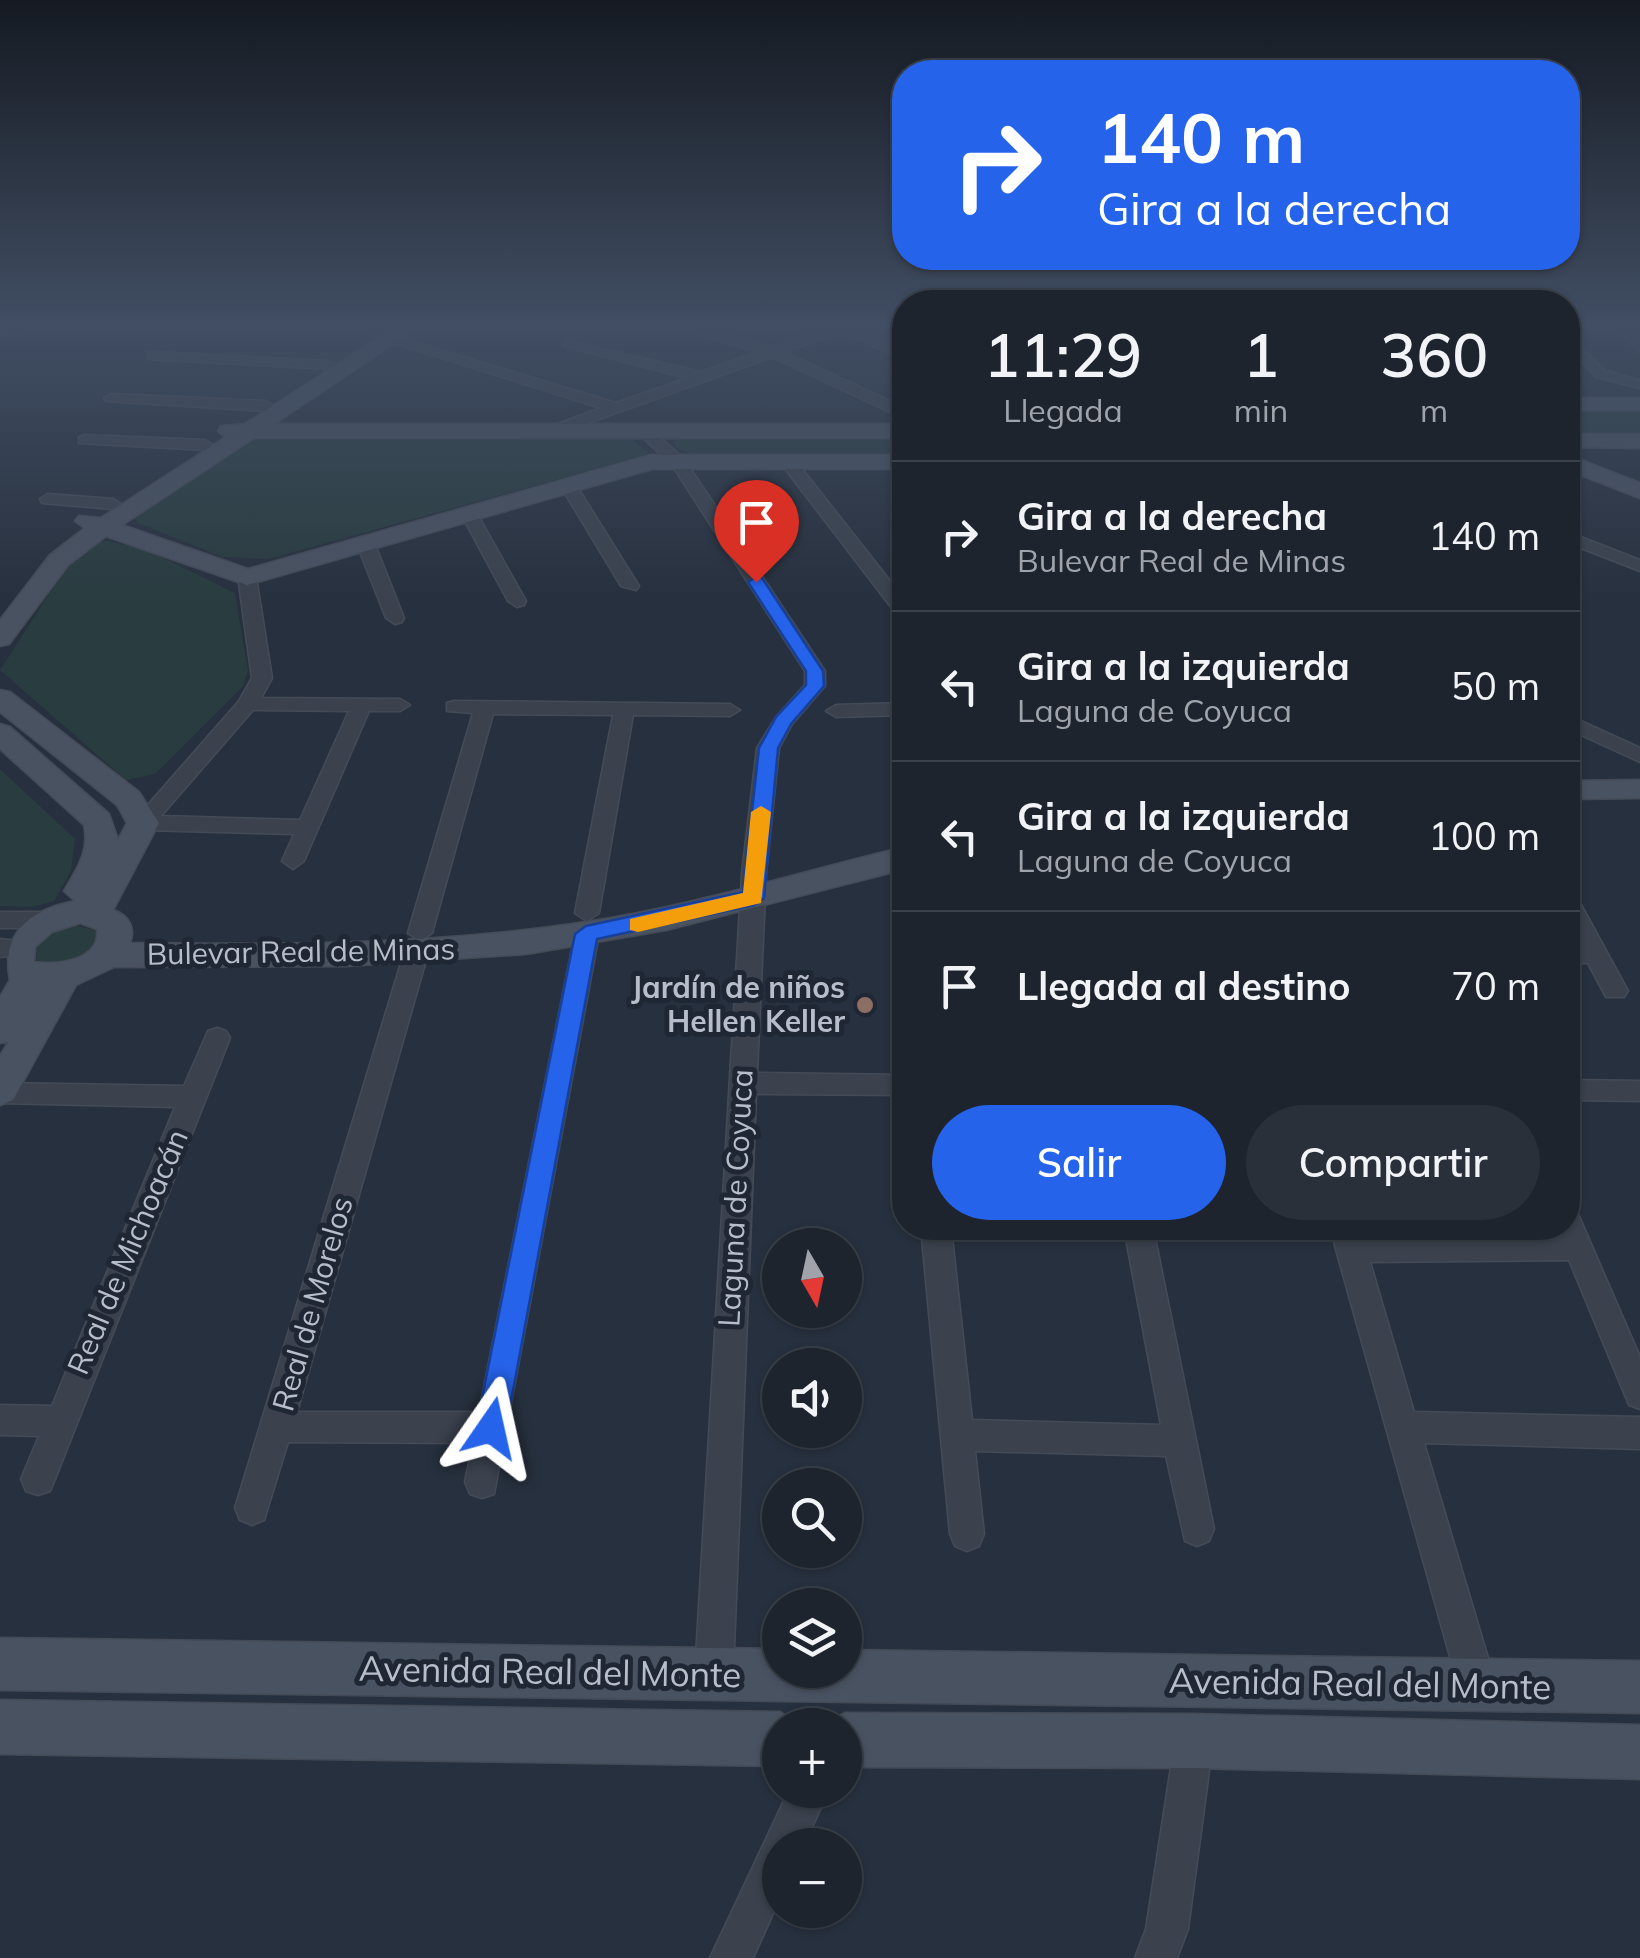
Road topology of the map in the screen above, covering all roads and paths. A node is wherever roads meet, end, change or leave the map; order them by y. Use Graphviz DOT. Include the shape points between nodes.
graph roads {
  1 [pos="253,418"];
  2 [pos="258,418"];
  3 [pos="606,418"];
  4 [pos="615,418"];
  5 [pos="239,431"];
  6 [pos="892,431"];
  7 [pos="646,433"];
  8 [pos="85,440"];
  9 [pos="1580,442"];
  10 [pos="1640,442"];
  11 [pos="205,445"];
  12 [pos="678,462"];
  13 [pos="789,463"];
  14 [pos="892,464"];
  15 [pos="1580,467"];
  16 [pos="1580,477"];
  17 [pos="568,485"];
  18 [pos="1640,491"];
  19 [pos="48,499"];
  20 [pos="1640,500"];
  21 [pos="468,512"];
  22 [pos="102,518"];
  23 [pos="365,542"];
  24 [pos="1580,542"];
  25 [pos="1640,566"];
  26 [pos="247,577"];
  27 [pos="630,586"];
  28 [pos="892,595"];
  29 [pos="517,602"];
  30 [pos="0,603"];
  31 [pos="395,618"];
  32 [pos="0,638"];
  33 [pos="0,698"];
  34 [pos="248,704"];
  35 [pos="362,704"];
  36 [pos="400,705"];
  37 [pos="454,707"];
  38 [pos="485,707"];
  39 [pos="624,708"];
  40 [pos="892,709"];
  41 [pos="730,710"];
  42 [pos="836,711"];
  43 [pos="1580,728"];
  44 [pos="0,733"];
  45 [pos="1640,756"];
  46 [pos="1580,772"];
  47 [pos="1640,772"];
  48 [pos="97,778"];
  49 [pos="1640,789"];
  50 [pos="1580,790"];
  51 [pos="67,794"];
  52 [pos="142,822"];
  53 [pos="308,827"];
  54 [pos="892,839"];
  55 [pos="892,860"];
  56 [pos="294,861"];
  57 [pos="754,885"];
  58 [pos="587,924"];
  59 [pos="1580,927"];
  60 [pos="86,928"];
  61 [pos="418,943"];
  62 [pos="22,954"];
  63 [pos="1580,954"];
  64 [pos="1594,954"];
  65 [pos="1616,991"];
  66 [pos="0,1030"];
  67 [pos="217,1038"];
  68 [pos="741,1083"];
  69 [pos="892,1085"];
  70 [pos="1580,1090"];
  71 [pos="1640,1090"];
  72 [pos="0,1092"];
  73 [pos="192,1097"];
  74 [pos="937,1240"];
  75 [pos="1141,1240"];
  76 [pos="1350,1240"];
  77 [pos="1575,1240"];
  78 [pos="1640,1394"];
  79 [pos="0,1420"];
  80 [pos="58,1421"];
  81 [pos="277,1426"];
  82 [pos="1404,1427"];
  83 [pos="491,1428"];
  84 [pos="1640,1432"];
  85 [pos="957,1435"];
  86 [pos="1180,1441"];
  87 [pos="38,1480"];
  88 [pos="482,1482"];
  89 [pos="252,1508"];
  90 [pos="1197,1529"];
  91 [pos="967,1534"];
  92 [pos="0,1664"];
  93 [pos="714,1674"];
  94 [pos="1476,1685"];
  95 [pos="1640,1688"];
  96 [pos="0,1728"];
  97 [pos="762,1739"];
  98 [pos="862,1740"];
  99 [pos="1194,1741"];
  100 [pos="1640,1752"];
  101 [pos="762,1892"];
  102 [pos="731,1958"];
  103 [pos="1156,1958"];
  1 -- 5 [label="street"];
  2 -- 5 [label="street"];
  3 -- 5 [label="street" via="549,432"];
  4 -- 7 [label="street"];
  5 -- 11 [label="street"];
  5 -- 22 [label="street"];
  6 -- 7 [label="street"];
  7 -- 12 [label="street, Laguna de Coyuca"];
  8 -- 11 [label="street"];
  9 -- 10 [label="street"];
  11 -- 22 [label="street"];
  12 -- 13 [label="street"];
  12 -- 17 [label="street" via="651,462"];
  12 -- 57 [label="street, Laguna de Coyuca" via="814,671 815,686 768,748"];
  13 -- 14 [label="street"];
  13 -- 28 [label="street"];
  15 -- 18 [label="street"];
  16 -- 20 [label="street"];
  17 -- 21 [label="street"];
  17 -- 27 [label="street"];
  19 -- 22 [label="street"];
  21 -- 23 [label="street"];
  21 -- 29 [label="street"];
  22 -- 26 [label="street"];
  22 -- 30 [label="street" via="36,556"];
  22 -- 32 [label="street" via="59,560"];
  23 -- 26 [label="street"];
  23 -- 31 [label="street"];
  24 -- 25 [label="street"];
  26 -- 34 [label="street" via="262,678"];
  33 -- 48 [label="street"];
  34 -- 35 [label="street"];
  34 -- 52 [label="street"];
  35 -- 36 [label="street"];
  35 -- 53 [label="street"];
  37 -- 38 [label="street"];
  38 -- 39 [label="street"];
  38 -- 61 [label="street, Real de Morelos"];
  39 -- 41 [label="street"];
  39 -- 58 [label="street"];
  40 -- 42 [label="street"];
  43 -- 45 [label="street"];
  44 -- 51 [label="street"];
  46 -- 47 [label="street"];
  48 -- 51 [label="street"];
  48 -- 52 [label="street" via="128,799"];
  49 -- 50 [label="street"];
  51 -- 60 [label="street" via="98,821 105,837"];
  52 -- 53 [label="street"];
  52 -- 60 [label="street"];
  53 -- 56 [label="street"];
  54 -- 57 [label="street, Bulevar Real de Minas"];
  55 -- 57 [label="street, Bulevar Real de Minas"];
  57 -- 58 [label="street, Bulevar Real de Minas"];
  57 -- 68 [label="street, Laguna de Coyuca"];
  58 -- 61 [label="street, Bulevar Real de Minas"];
  58 -- 83 [label="street"];
  59 -- 64 [label="street"];
  60 -- 61 [label="street, Bulevar Real de Minas"];
  60 -- 62 [label="street"];
  60 -- 62 [label="street"];
  61 -- 81 [label="street, Real de Morelos"];
  62 -- 66 [label="street"];
  62 -- 72 [label="street"];
  63 -- 64 [label="street"];
  64 -- 65 [label="street"];
  67 -- 73 [label="street"];
  68 -- 69 [label="street"];
  68 -- 93 [label="street, Laguna de Coyuca"];
  70 -- 71 [label="street"];
  72 -- 73 [label="street, Real de Michoacán"];
  73 -- 80 [label="street, Real de Michoacán"];
  74 -- 85 [label="street"];
  75 -- 86 [label="street"];
  76 -- 82 [label="street"];
  77 -- 78 [label="street"];
  79 -- 80 [label="street"];
  80 -- 87 [label="street, Real de Michoacán"];
  81 -- 83 [label="street, Real de Morelos"];
  81 -- 89 [label="street"];
  82 -- 84 [label="street"];
  82 -- 94 [label="street"];
  83 -- 88 [label="street"];
  85 -- 86 [label="street"];
  85 -- 91 [label="street"];
  86 -- 90 [label="street"];
  92 -- 93 [label="street, Avenida Real del Monte"];
  93 -- 94 [label="street, Avenida Real del Monte"];
  94 -- 95 [label="street, Avenida Real del Monte"];
  96 -- 97 [label="street, Avenida Real del Monte"];
  98 -- 99 [label="street, Avenida Real del Monte"];
  99 -- 100 [label="street, Avenida Real del Monte"];
  99 -- 103 [label="street" via="1167,1928"];
  101 -- 102 [label="street"];
}
